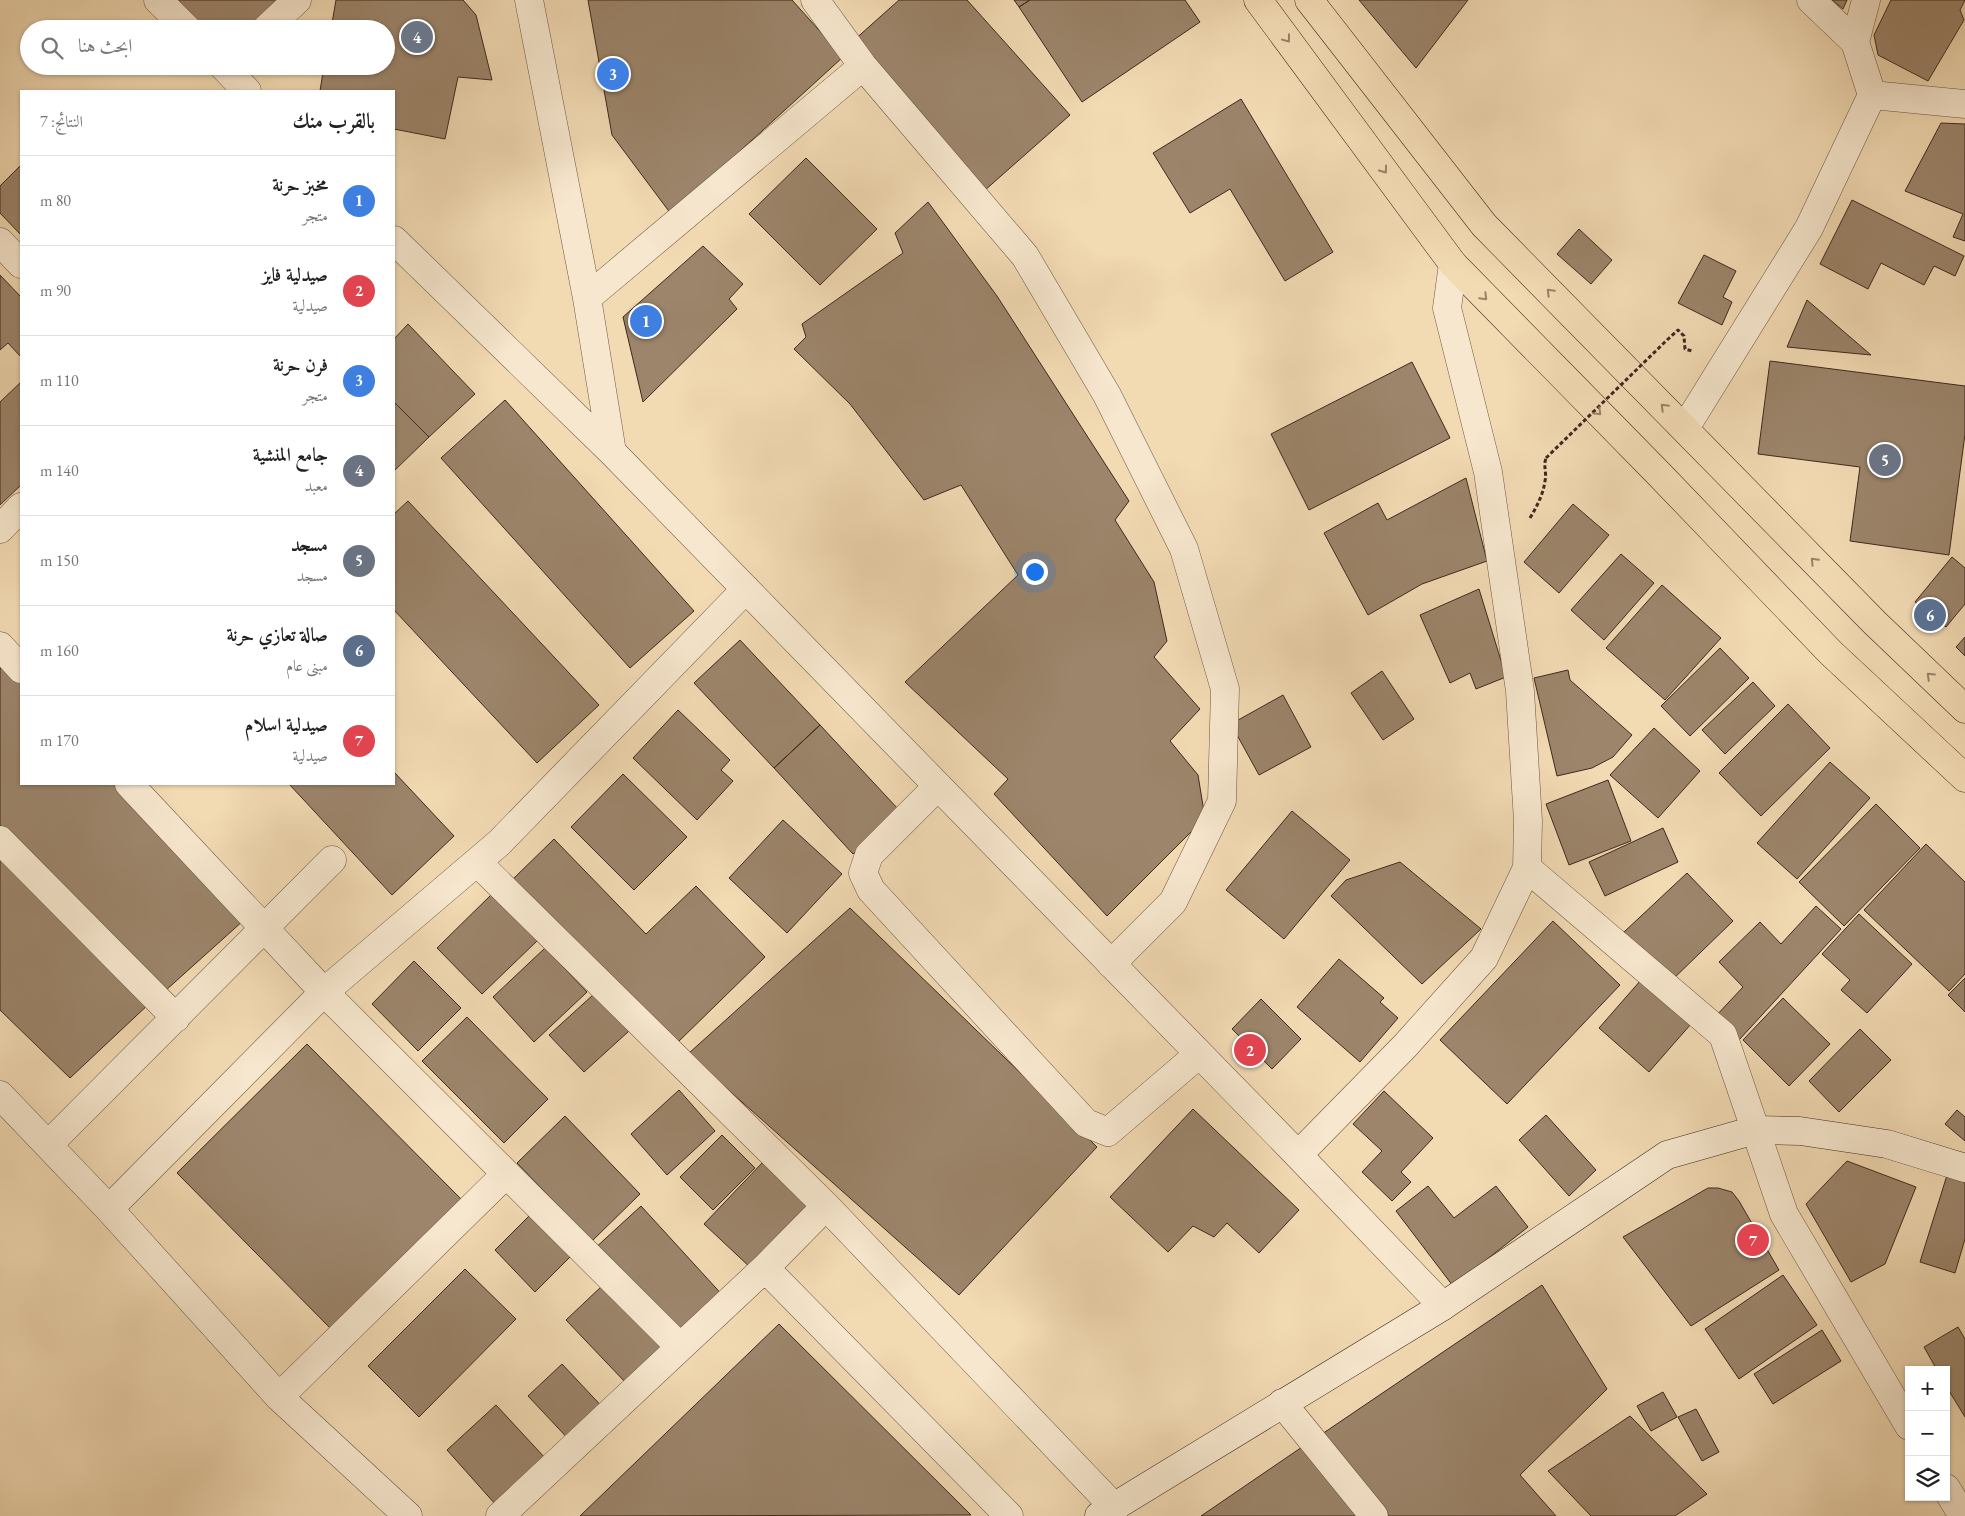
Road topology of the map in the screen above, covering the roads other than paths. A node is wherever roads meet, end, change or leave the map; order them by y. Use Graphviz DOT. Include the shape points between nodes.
graph roads {
  1 [pos="158,0"];
  2 [pos="297,0"];
  3 [pos="529,0"];
  4 [pos="814,0"];
  5 [pos="1258,0"];
  6 [pos="1309,0"];
  7 [pos="1811,0"];
  8 [pos="1866,0"];
  9 [pos="177,20"];
  10 [pos="276,20"];
  11 [pos="1855,42"];
  12 [pos="863,66"];
  13 [pos="232,75"];
  14 [pos="246,90"];
  15 [pos="1872,94"];
  16 [pos="1965,104"];
  17 [pos="395,241"];
  18 [pos="0,242"];
  19 [pos="20,263"];
  20 [pos="1453,264"];
  21 [pos="587,298"];
  22 [pos="1685,428"];
  23 [pos="612,452"];
  24 [pos="20,508"];
  25 [pos="0,529"];
  26 [pos="746,589"];
  27 [pos="0,646"];
  28 [pos="20,668"];
  29 [pos="1965,709"];
  30 [pos="1965,778"];
  31 [pos="129,785"];
  32 [pos="938,786"];
  33 [pos="0,840"];
  34 [pos="332,860"];
  35 [pos="477,862"];
  36 [pos="1527,868"];
  37 [pos="263,928"];
  38 [pos="1111,964"];
  39 [pos="324,992"];
  40 [pos="176,1018"];
  41 [pos="1200,1054"];
  42 [pos="0,1095"];
  43 [pos="1755,1130"];
  44 [pos="48,1145"];
  45 [pos="1298,1155"];
  46 [pos="1965,1168"];
  47 [pos="506,1174"];
  48 [pos="826,1206"];
  49 [pos="108,1209"];
  50 [pos="765,1268"];
  51 [pos="1443,1306"];
  52 [pos="680,1347"];
  53 [pos="279,1397"];
  54 [pos="1282,1403"];
  55 [pos="1905,1419"];
  56 [pos="1950,1495"];
  57 [pos="1107,1512"];
  58 [pos="408,1516"];
  59 [pos="500,1516"];
  60 [pos="1009,1516"];
  61 [pos="1374,1516"];
  62 [pos="1963,1516"];
  1 -- 9 [label="street"];
  2 -- 10 [label="street"];
  3 -- 21 [label="street"];
  4 -- 12 [label="street"];
  5 -- 20 [label="main road, one-way"];
  22 -- 6 [label="main road, one-way" via="1484,225"];
  7 -- 11 [label="street"];
  8 -- 11 [label="street"];
  11 -- 15 [label="street"];
  12 -- 21 [label="street"];
  12 -- 38 [label="street" via="1025,256 1102,387 1184,549 1225,689 1222,800 1172,902"];
  13 -- 14 [label="street"];
  15 -- 16 [label="street"];
  15 -- 22 [label="street" via="1809,228"];
  17 -- 23 [label="street"];
  18 -- 19 [label="street"];
  20 -- 30 [label="main road, one-way" via="1831,653"];
  20 -- 36 [label="street" via="1446,308 1488,472 1520,691 1528,821"];
  21 -- 23 [label="street"];
  29 -- 22 [label="main road, one-way" via="1875,623"];
  23 -- 26 [label="street"];
  24 -- 25 [label="street"];
  26 -- 32 [label="street"];
  26 -- 35 [label="street"];
  27 -- 28 [label="street"];
  31 -- 37 [label="street"];
  32 -- 38 [label="street"];
  32 -- 41 [label="street" via="869,855 863,873 871,890 1086,1123 1108,1132"];
  33 -- 40 [label="street"];
  34 -- 37 [label="street"];
  35 -- 39 [label="street"];
  35 -- 48 [label="street"];
  36 -- 43 [label="street" via="1722,1035"];
  36 -- 45 [label="street" via="1484,958 1406,1046"];
  37 -- 39 [label="street"];
  37 -- 40 [label="street"];
  38 -- 41 [label="street"];
  39 -- 47 [label="street"];
  39 -- 49 [label="street"];
  40 -- 44 [label="street"];
  41 -- 45 [label="street"];
  42 -- 44 [label="street"];
  43 -- 46 [label="street" via="1800,1131 1887,1144"];
  43 -- 51 [label="street" via="1667,1155"];
  43 -- 55 [label="street" via="1790,1226"];
  44 -- 49 [label="street"];
  45 -- 51 [label="street"];
  47 -- 52 [label="street"];
  47 -- 53 [label="street"];
  48 -- 50 [label="street"];
  48 -- 57 [label="street"];
  49 -- 53 [label="street"];
  50 -- 52 [label="street"];
  50 -- 60 [label="street"];
  51 -- 54 [label="street"];
  52 -- 59 [label="street"];
  53 -- 58 [label="street"];
  54 -- 57 [label="street"];
  54 -- 61 [label="street"];
  56 -- 62 [label="street"];
}
